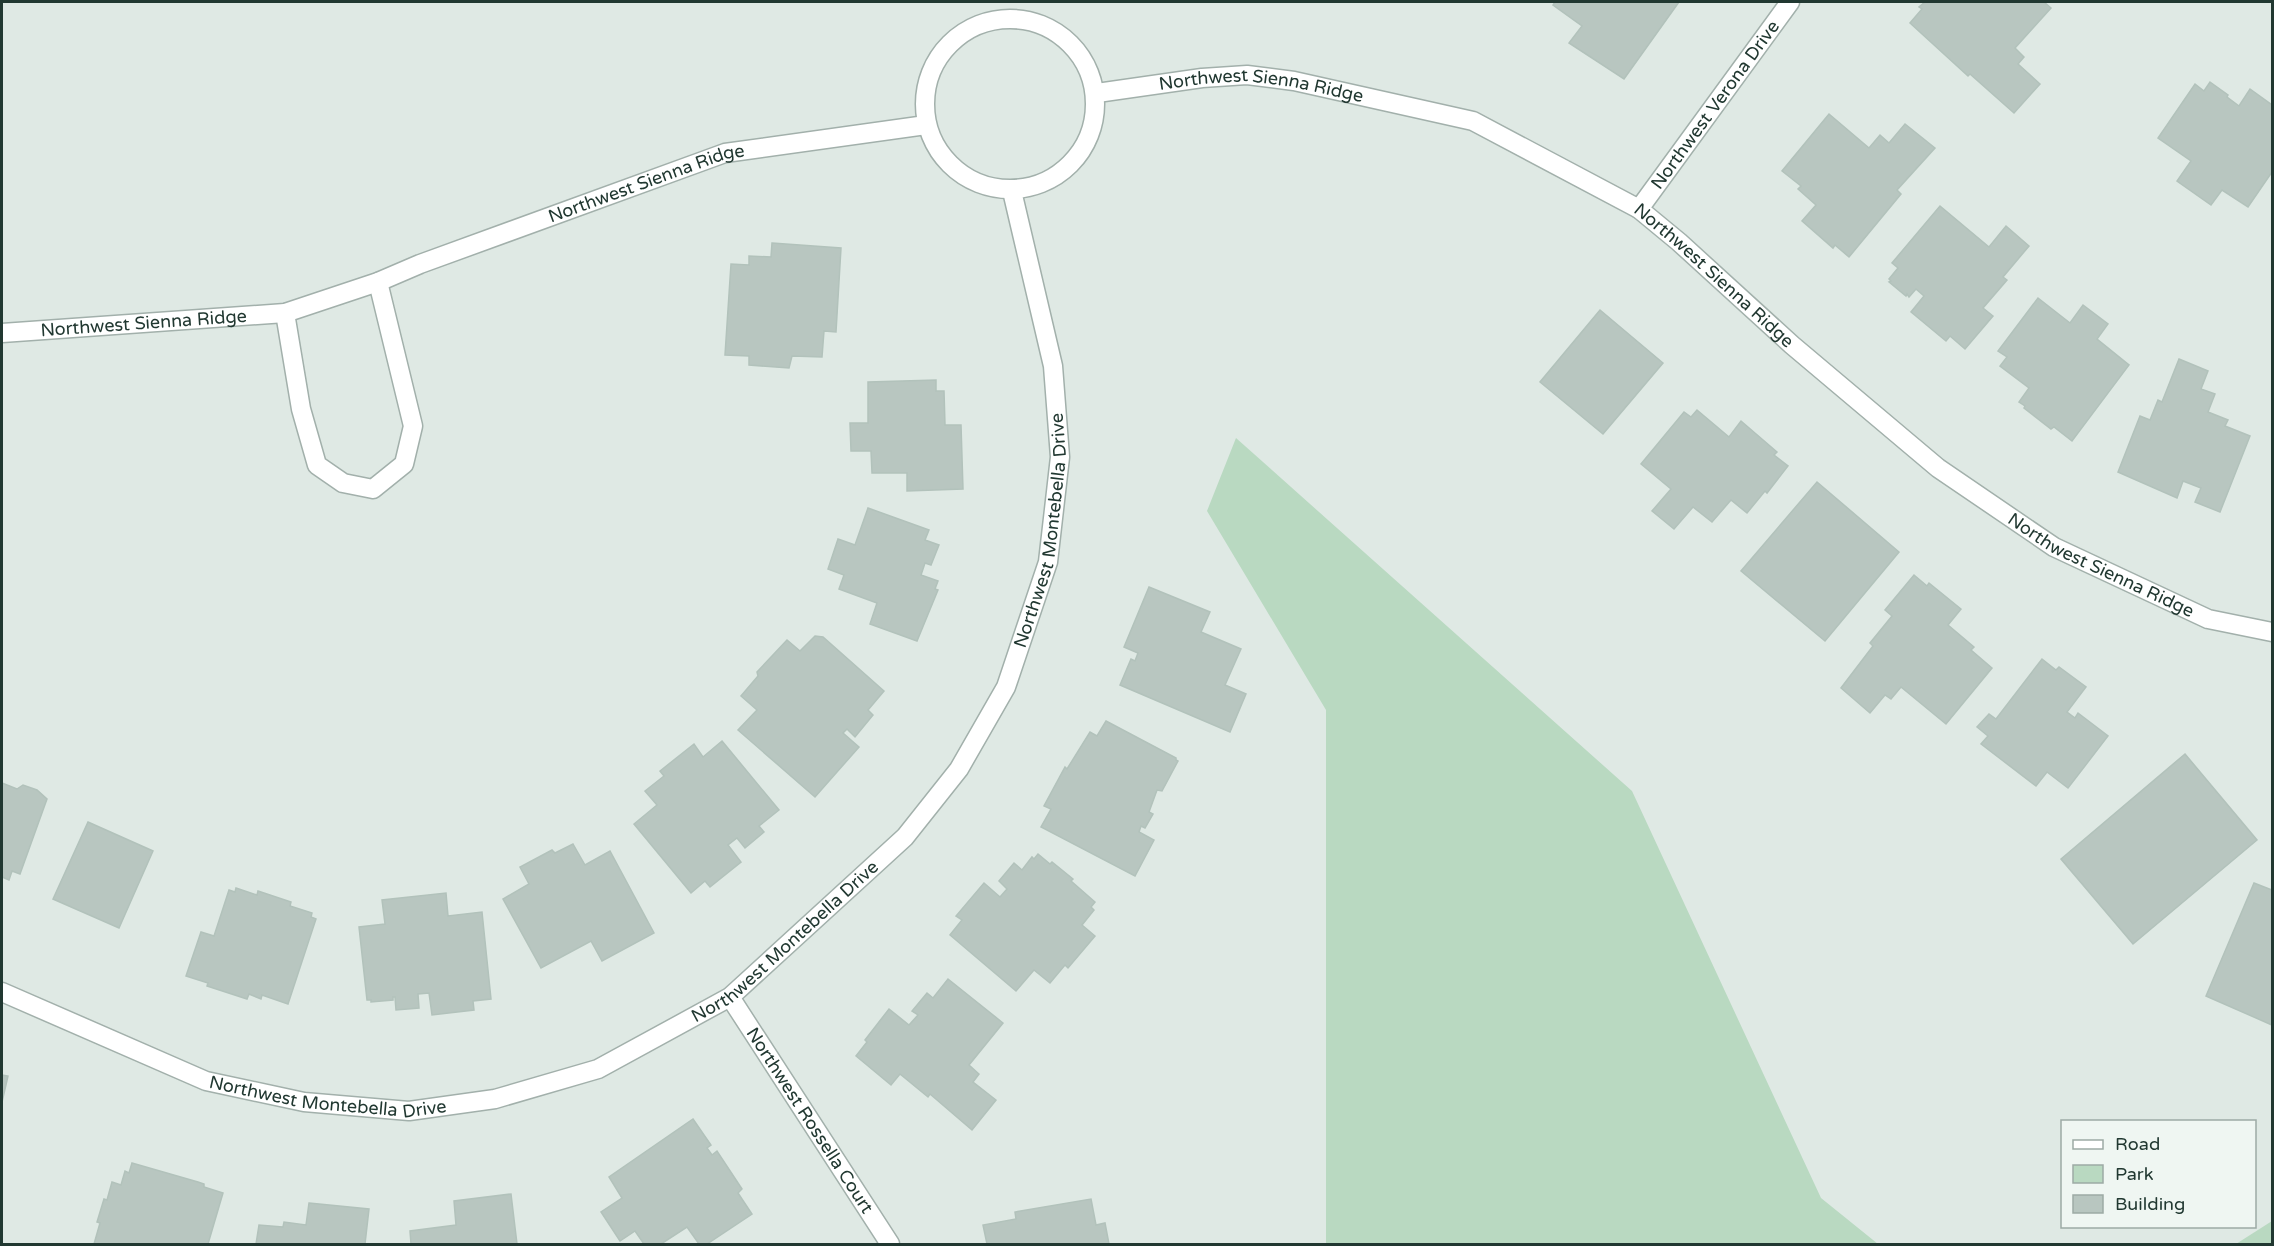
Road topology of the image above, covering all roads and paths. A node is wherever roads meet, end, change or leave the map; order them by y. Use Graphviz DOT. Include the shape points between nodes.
graph roads {
  1 [pos="1790,2"];
  2 [pos="1001,10"];
  3 [pos="1097,93"];
  4 [pos="926,125"];
  5 [pos="1012,191"];
  6 [pos="1639,209"];
  7 [pos="378,282"];
  8 [pos="285,314"];
  9 [pos="2,333"];
  10 [pos="2272,632"];
  11 [pos="2,992"];
  12 [pos="730,997"];
  13 [pos="890,1245"];
  1 -- 6 [label="street, Northwest Verona Drive"];
  2 -- 3 [label="street" via="1055,31 1076,49"];
  2 -- 4 [label="street" via="949,44 932,67 924,96"];
  3 -- 5 [label="street" via="1093,128 1081,152 1062,172 1039,186"];
  3 -- 6 [label="street, Northwest Sienna Ridge" via="1247,75 1294,81 1473,121"];
  4 -- 5 [label="street" via="938,152 957,173 983,186"];
  4 -- 7 [label="street, Northwest Sienna Ridge" via="725,153"];
  5 -- 12 [label="street, Northwest Montebella Drive" via="1053,366 1060,458 1048,562 1006,687 959,769 905,837"];
  6 -- 10 [label="street, Northwest Sienna Ridge" via="1938,468 2054,547 2208,619"];
  7 -- 8 [label="street, Northwest Sienna Ridge"];
  7 -- 8 [label="street" via="413,426 404,464 373,489 343,483 317,465 301,409"];
  8 -- 9 [label="street, Northwest Sienna Ridge"];
  11 -- 12 [label="street, Northwest Montebella Drive" via="206,1081 304,1102 409,1111 495,1099 598,1069"];
  12 -- 13 [label="street, Northwest Rossella Court"];
}
